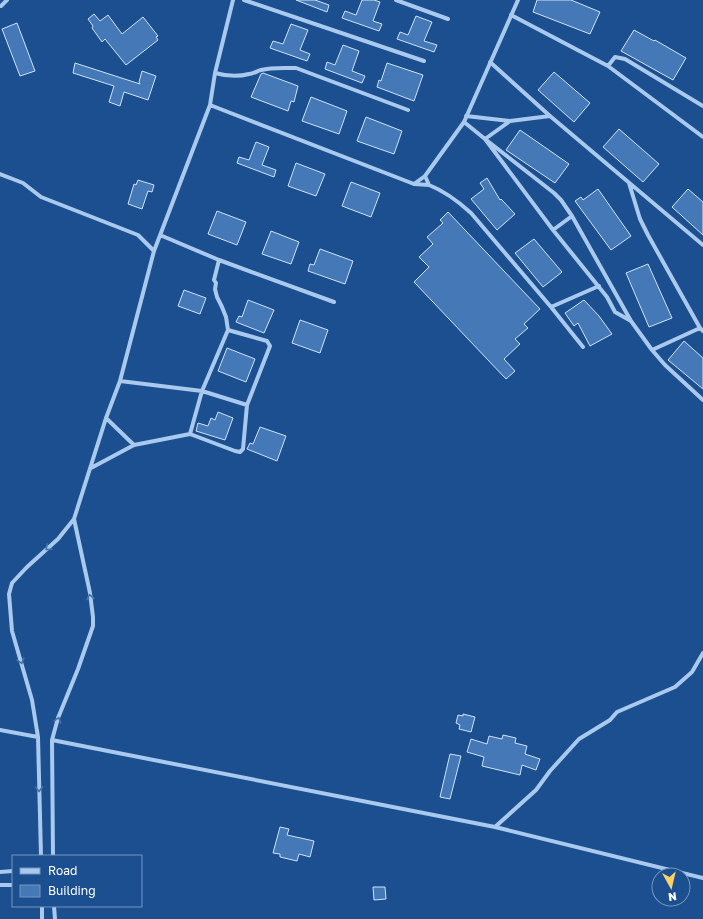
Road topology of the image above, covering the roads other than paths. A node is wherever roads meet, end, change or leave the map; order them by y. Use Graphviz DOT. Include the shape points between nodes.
graph roads {
  1 [pos="7,0"];
  2 [pos="233,0"];
  3 [pos="244,0"];
  4 [pos="396,0"];
  5 [pos="518,0"];
  6 [pos="1,6"];
  7 [pos="511,15"];
  8 [pos="448,19"];
  9 [pos="424,61"];
  10 [pos="490,62"];
  11 [pos="608,66"];
  12 [pos="215,73"];
  13 [pos="210,105"];
  14 [pos="703,106"];
  15 [pos="408,110"];
  16 [pos="466,116"];
  17 [pos="550,116"];
  18 [pos="510,121"];
  19 [pos="464,122"];
  20 [pos="703,137"];
  21 [pos="485,139"];
  22 [pos="0,174"];
  23 [pos="425,176"];
  24 [pos="628,182"];
  25 [pos="414,184"];
  26 [pos="429,185"];
  27 [pos="572,216"];
  28 [pos="554,230"];
  29 [pos="160,235"];
  30 [pos="703,245"];
  31 [pos="154,251"];
  32 [pos="219,260"];
  33 [pos="599,286"];
  34 [pos="334,302"];
  35 [pos="551,308"];
  36 [pos="631,321"];
  37 [pos="702,329"];
  38 [pos="228,330"];
  39 [pos="583,347"];
  40 [pos="652,350"];
  41 [pos="120,381"];
  42 [pos="202,390"];
  43 [pos="703,400"];
  44 [pos="247,405"];
  45 [pos="106,418"];
  46 [pos="190,434"];
  47 [pos="134,445"];
  48 [pos="91,468"];
  49 [pos="74,519"];
  50 [pos="703,653"];
  51 [pos="0,730"];
  52 [pos="38,737"];
  53 [pos="52,740"];
  54 [pos="495,828"];
  55 [pos="41,855"];
  56 [pos="54,855"];
  57 [pos="12,871"];
  58 [pos="0,872"];
  59 [pos="703,878"];
  60 [pos="0,885"];
  61 [pos="12,885"];
  62 [pos="42,907"];
  63 [pos="54,907"];
  64 [pos="42,919"];
  65 [pos="55,919"];
  1 -- 6 [label="street"];
  2 -- 12 [label="street"];
  3 -- 9 [label="street"];
  4 -- 8 [label="street"];
  5 -- 7 [label="street"];
  7 -- 10 [label="street"];
  7 -- 11 [label="street"];
  10 -- 16 [label="street"];
  10 -- 17 [label="street"];
  11 -- 14 [label="street" via="615,57 625,59"];
  11 -- 20 [label="street"];
  12 -- 13 [label="street"];
  12 -- 15 [label="street" via="236,76 280,67 296,68"];
  13 -- 25 [label="street"];
  13 -- 29 [label="street"];
  16 -- 18 [label="street"];
  16 -- 19 [label="street"];
  17 -- 18 [label="street"];
  17 -- 24 [label="street"];
  18 -- 21 [label="street"];
  19 -- 21 [label="street"];
  19 -- 23 [label="street"];
  21 -- 27 [label="street" via="554,193"];
  21 -- 28 [label="street"];
  22 -- 31 [label="street" via="23,184 41,197 138,235"];
  23 -- 25 [label="street"];
  23 -- 26 [label="street"];
  24 -- 30 [label="street"];
  24 -- 37 [label="street" via="645,230"];
  25 -- 26 [label="street"];
  26 -- 35 [label="street" via="459,202 471,213"];
  27 -- 28 [label="street"];
  27 -- 36 [label="street"];
  28 -- 33 [label="street"];
  29 -- 31 [label="street"];
  29 -- 32 [label="street"];
  31 -- 41 [label="street"];
  32 -- 34 [label="street"];
  32 -- 38 [label="street" via="214,280 215,289"];
  33 -- 35 [label="street"];
  33 -- 36 [label="street" via="615,312"];
  35 -- 39 [label="street"];
  36 -- 40 [label="street"];
  37 -- 40 [label="street"];
  38 -- 42 [label="street"];
  38 -- 44 [label="street" via="270,343"];
  40 -- 43 [label="street"];
  41 -- 42 [label="street"];
  41 -- 45 [label="street"];
  42 -- 44 [label="street"];
  42 -- 46 [label="street"];
  44 -- 46 [label="street" via="243,449 240,452"];
  45 -- 47 [label="street"];
  45 -- 48 [label="street"];
  46 -- 47 [label="street"];
  47 -- 48 [label="street"];
  48 -- 49 [label="street"];
  49 -- 52 [label="street, one-way" via="58,539 12,584 9,594 12,632 32,700"];
  53 -- 49 [label="street, one-way" via="93,626 90,593"];
  50 -- 54 [label="street" via="692,672 675,687 617,712 610,720 579,739 536,790"];
  51 -- 52 [label="street"];
  52 -- 55 [label="street, one-way"];
  53 -- 54 [label="street"];
  53 -- 56 [label="street"];
  54 -- 59 [label="street"];
  57 -- 58 [label="street"];
  60 -- 61 [label="street"];
  62 -- 64 [label="street"];
  63 -- 65 [label="street"];
}
